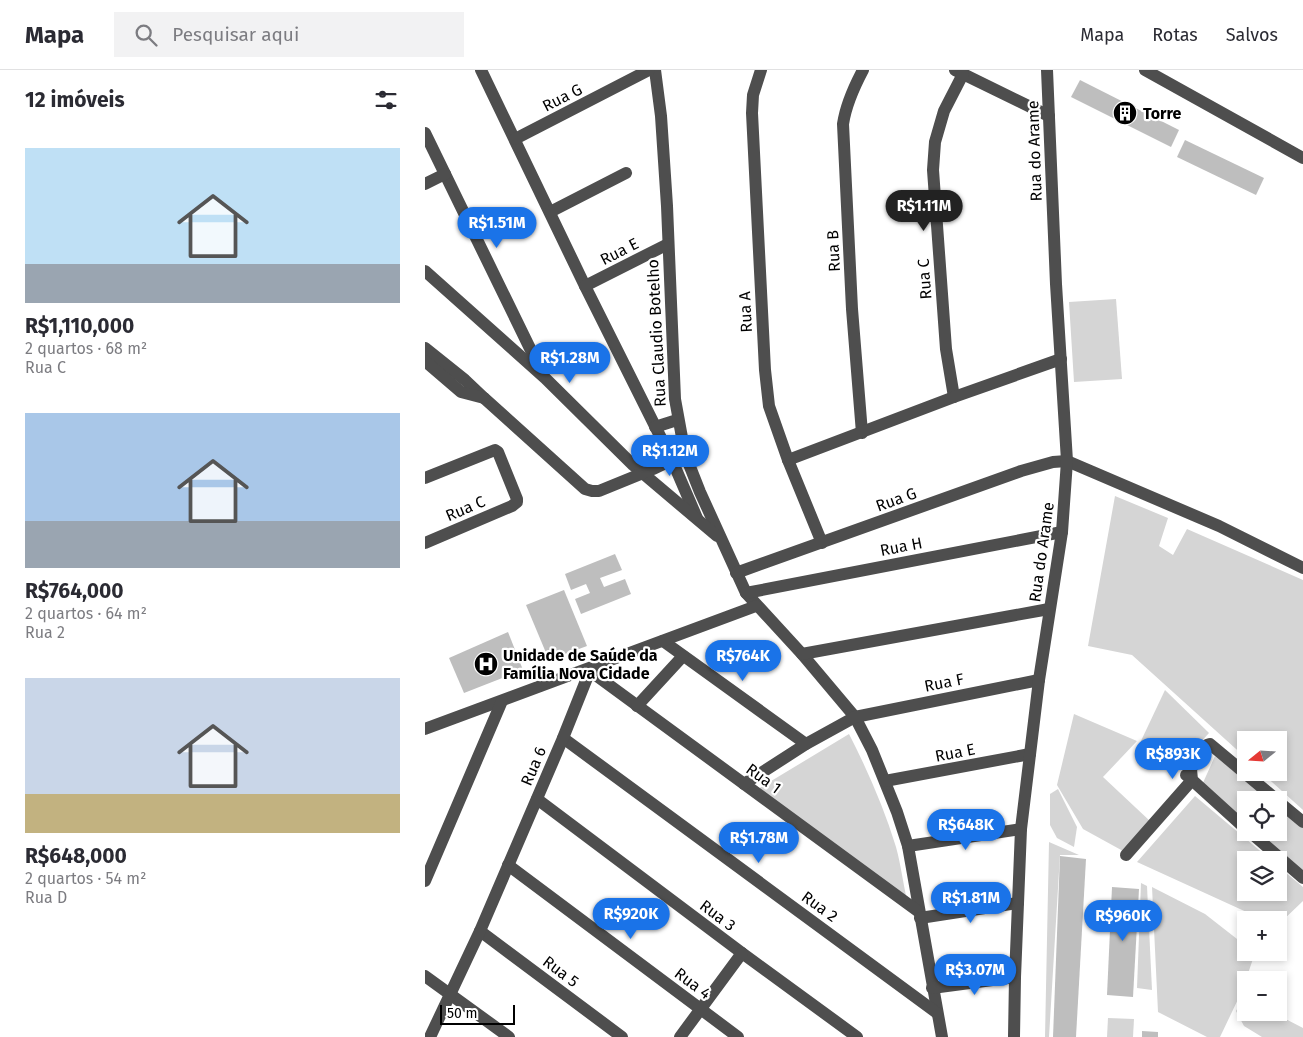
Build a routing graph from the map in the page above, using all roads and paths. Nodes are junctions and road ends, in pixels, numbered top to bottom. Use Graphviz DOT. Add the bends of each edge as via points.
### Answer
graph roads {
  1 [pos="481,70"];
  2 [pos="649,70"];
  3 [pos="655,70"];
  4 [pos="761,70"];
  5 [pos="863,70"];
  6 [pos="1047,70"];
  7 [pos="1145,70"];
  8 [pos="959,72"];
  9 [pos="1049,116"];
  10 [pos="425,133"];
  11 [pos="515,139"];
  12 [pos="1303,158"];
  13 [pos="626,173"];
  14 [pos="445,174"];
  15 [pos="425,184"];
  16 [pos="550,212"];
  17 [pos="668,244"];
  18 [pos="425,271"];
  19 [pos="585,286"];
  20 [pos="425,348"];
  21 [pos="1061,359"];
  22 [pos="425,361"];
  23 [pos="545,378"];
  24 [pos="954,397"];
  25 [pos="484,398"];
  26 [pos="677,420"];
  27 [pos="655,427"];
  28 [pos="862,434"];
  29 [pos="685,454"];
  30 [pos="672,460"];
  31 [pos="788,460"];
  32 [pos="1067,461"];
  33 [pos="643,473"];
  34 [pos="425,478"];
  35 [pos="697,518"];
  36 [pos="1062,532"];
  37 [pos="721,540"];
  38 [pos="425,543"];
  39 [pos="822,543"];
  40 [pos="1303,568"];
  41 [pos="736,573"];
  42 [pos="746,593"];
  43 [pos="756,606"];
  44 [pos="1049,609"];
  45 [pos="663,641"];
  46 [pos="802,654"];
  47 [pos="683,656"];
  48 [pos="591,670"];
  49 [pos="1039,680"];
  50 [pos="502,701"];
  51 [pos="637,706"];
  52 [pos="855,717"];
  53 [pos="425,729"];
  54 [pos="563,738"];
  55 [pos="806,744"];
  56 [pos="1030,754"];
  57 [pos="1192,780"];
  58 [pos="885,781"];
  59 [pos="744,784"];
  60 [pos="1266,791"];
  61 [pos="537,799"];
  62 [pos="1287,809"];
  63 [pos="1237,821"];
  64 [pos="1303,822"];
  65 [pos="1021,828"];
  66 [pos="1260,841"];
  67 [pos="907,846"];
  68 [pos="1126,855"];
  69 [pos="508,866"];
  70 [pos="1303,878"];
  71 [pos="425,881"];
  72 [pos="1018,903"];
  73 [pos="920,915"];
  74 [pos="480,931"];
  75 [pos="742,953"];
  76 [pos="425,976"];
  77 [pos="1015,977"];
  78 [pos="932,988"];
  79 [pos="450,994"];
  80 [pos="701,1009"];
  81 [pos="937,1013"];
  82 [pos="430,1037"];
  83 [pos="509,1037"];
  84 [pos="622,1037"];
  85 [pos="680,1037"];
  86 [pos="738,1037"];
  87 [pos="857,1037"];
  88 [pos="942,1037"];
  89 [pos="1014,1037"];
  1 -- 11 [label="street"];
  2 -- 11 [label="street, Rua G"];
  3 -- 17 [label="street, Rua Claudio Botelho" via="661,116"];
  4 -- 31 [label="street, Rua A" via="753,95 752,113 765,370 769,406"];
  5 -- 28 [label="street, Rua B" via="853,88 843,124"];
  6 -- 9 [label="street, Rua do Arame"];
  7 -- 12 [label="street"];
  8 -- 9 [label="street"];
  8 -- 24 [label="street, Rua C" via="935,142 933,170 945,349"];
  9 -- 21 [label="street, Rua do Arame"];
  10 -- 14 [label="street"];
  11 -- 16 [label="street"];
  13 -- 16 [label="street"];
  14 -- 15 [label="street"];
  14 -- 23 [label="street"];
  16 -- 19 [label="street"];
  17 -- 19 [label="street, Rua E"];
  17 -- 26 [label="street, Rua Claudio Botelho"];
  18 -- 23 [label="street"];
  19 -- 27 [label="street"];
  20 -- 25 [label="street"];
  21 -- 24 [label="street"];
  21 -- 32 [label="street, Rua do Arame"];
  22 -- 25 [label="street" via="461,392"];
  23 -- 33 [label="street"];
  24 -- 28 [label="street"];
  25 -- 33 [label="street" via="585,489 599,491"];
  26 -- 27 [label="street"];
  26 -- 29 [label="street, Rua Claudio Botelho"];
  27 -- 30 [label="street"];
  28 -- 31 [label="street"];
  29 -- 30 [label="street"];
  29 -- 37 [label="street, Rua Claudio Botelho"];
  30 -- 33 [label="street"];
  30 -- 35 [label="street"];
  31 -- 39 [label="street, Rua A"];
  32 -- 36 [label="street, Rua do Arame"];
  32 -- 39 [label="street, Rua G" via="1021,471"];
  32 -- 40 [label="street" via="1219,526"];
  33 -- 35 [label="street"];
  34 -- 38 [label="street, Rua C" via="495,450 517,499 512,506"];
  35 -- 37 [label="street"];
  36 -- 42 [label="street, Rua H"];
  36 -- 44 [label="street, Rua do Arame"];
  37 -- 41 [label="street, Rua Claudio Botelho"];
  39 -- 41 [label="street, Rua G"];
  41 -- 42 [label="street, Rua Claudio Botelho"];
  42 -- 43 [label="street, Rua Claudio Botelho"];
  43 -- 45 [label="street"];
  43 -- 46 [label="street, Rua Claudio Botelho"];
  44 -- 46 [label="street"];
  44 -- 49 [label="street, Rua do Arame"];
  45 -- 47 [label="street"];
  45 -- 48 [label="street"];
  46 -- 52 [label="street, Rua Claudio Botelho"];
  47 -- 51 [label="street"];
  47 -- 55 [label="street"];
  48 -- 50 [label="street"];
  48 -- 51 [label="street, Rua 1"];
  48 -- 54 [label="street, Rua 6"];
  49 -- 52 [label="street, Rua F"];
  49 -- 56 [label="street, Rua do Arame"];
  50 -- 53 [label="street"];
  50 -- 71 [label="street"];
  51 -- 59 [label="street, Rua 1"];
  52 -- 55 [label="street, Rua F"];
  52 -- 58 [label="street, Rua Claudio Botelho"];
  54 -- 61 [label="street, Rua 6"];
  54 -- 81 [label="street, Rua 2"];
  55 -- 59 [label="street, Rua F"];
  56 -- 58 [label="street, Rua E"];
  56 -- 65 [label="street, Rua do Arame"];
  57 -- 60 [label="street" via="1191,769 1210,744"];
  57 -- 63 [label="street"];
  57 -- 68 [label="street"];
  58 -- 67 [label="street, Rua Claudio Botelho"];
  59 -- 73 [label="street, Rua 1"];
  61 -- 69 [label="street, Rua 6"];
  61 -- 75 [label="street, Rua 3"];
  62 -- 64 [label="street"];
  65 -- 67 [label="street"];
  65 -- 72 [label="street, Rua do Arame"];
  66 -- 70 [label="street"];
  67 -- 73 [label="street, Rua Claudio Botelho"];
  69 -- 74 [label="street, Rua 6"];
  69 -- 80 [label="street, Rua 4"];
  72 -- 73 [label="street"];
  72 -- 77 [label="street, Rua do Arame"];
  73 -- 78 [label="street, Rua Claudio Botelho"];
  74 -- 79 [label="street, Rua 6"];
  74 -- 84 [label="street, Rua 5"];
  75 -- 80 [label="street"];
  75 -- 87 [label="street, Rua 3"];
  76 -- 79 [label="street"];
  77 -- 78 [label="street"];
  77 -- 89 [label="street, Rua do Arame"];
  78 -- 81 [label="street, Rua Claudio Botelho"];
  79 -- 82 [label="street, Rua 6"];
  79 -- 83 [label="street"];
  80 -- 85 [label="street"];
  80 -- 86 [label="street, Rua 4"];
  81 -- 88 [label="street, Rua Claudio Botelho"];
}
